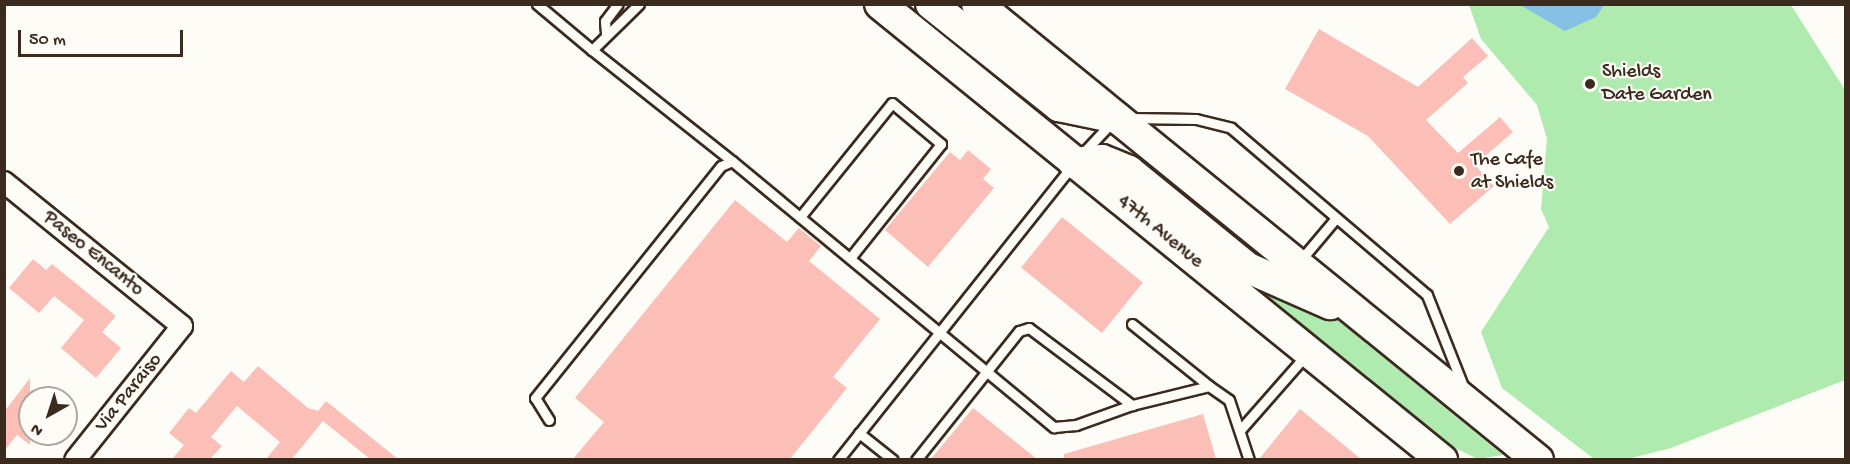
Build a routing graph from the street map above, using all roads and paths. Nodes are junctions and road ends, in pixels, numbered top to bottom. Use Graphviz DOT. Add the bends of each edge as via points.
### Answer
graph roads {
  1 [pos="537,4"];
  2 [pos="618,4"];
  3 [pos="639,4"];
  4 [pos="880,4"];
  5 [pos="931,4"];
  6 [pos="977,4"];
  7 [pos="606,33"];
  8 [pos="592,50"];
  9 [pos="1117,118"];
  10 [pos="732,161"];
  11 [pos="1074,163"];
  12 [pos="4,182"];
  13 [pos="800,217"];
  14 [pos="1336,218"];
  15 [pos="850,258"];
  16 [pos="1297,264"];
  17 [pos="1364,318"];
  18 [pos="1132,324"];
  19 [pos="182,326"];
  20 [pos="940,332"];
  21 [pos="1308,352"];
  22 [pos="987,371"];
  23 [pos="1209,386"];
  24 [pos="1132,405"];
  25 [pos="1470,405"];
  26 [pos="549,420"];
  27 [pos="1241,429"];
  28 [pos="859,433"];
  29 [pos="75,459"];
  30 [pos="838,459"];
  31 [pos="892,459"];
  32 [pos="916,459"];
  33 [pos="1249,459"];
  34 [pos="1442,459"];
  35 [pos="1538,459"];
  1 -- 8 [label="lane"];
  2 -- 7 [label="lane" via="605,21"];
  3 -- 7 [label="lane" via="619,30"];
  4 -- 11 [label="main road, 47th Avenue"];
  5 -- 9 [label="main road" via="1059,106"];
  6 -- 9 [label="main road"];
  7 -- 8 [label="lane"];
  8 -- 10 [label="lane"];
  9 -- 11 [label="lane"];
  9 -- 14 [label="lane" via="1196,119 1231,128"];
  9 -- 16 [label="main road"];
  10 -- 13 [label="lane"];
  10 -- 26 [label="lane" via="721,166 535,398"];
  11 -- 17 [label="main road" via="1102,160 1129,171 1248,268"];
  11 -- 20 [label="lane"];
  11 -- 21 [label="main road, 47th Avenue"];
  12 -- 19 [label="street, Paseo Encanto"];
  13 -- 15 [label="lane"];
  13 -- 15 [label="lane" via="892,103 941,144"];
  14 -- 16 [label="lane"];
  14 -- 25 [label="lane" via="1427,295"];
  15 -- 20 [label="lane"];
  16 -- 17 [label="main road"];
  17 -- 25 [label="main road"];
  18 -- 23 [label="lane"];
  19 -- 29 [label="street, Via Paraiso"];
  20 -- 22 [label="lane"];
  20 -- 28 [label="lane"];
  21 -- 27 [label="lane"];
  21 -- 34 [label="main road, 47th Avenue"];
  22 -- 24 [label="lane" via="1054,427 1076,425"];
  22 -- 24 [label="lane" via="1019,331 1029,328"];
  22 -- 32 [label="lane"];
  23 -- 24 [label="lane"];
  23 -- 27 [label="lane" via="1229,400"];
  25 -- 35 [label="main road"];
  27 -- 33 [label="lane"];
  28 -- 30 [label="lane"];
  28 -- 31 [label="lane"];
}
